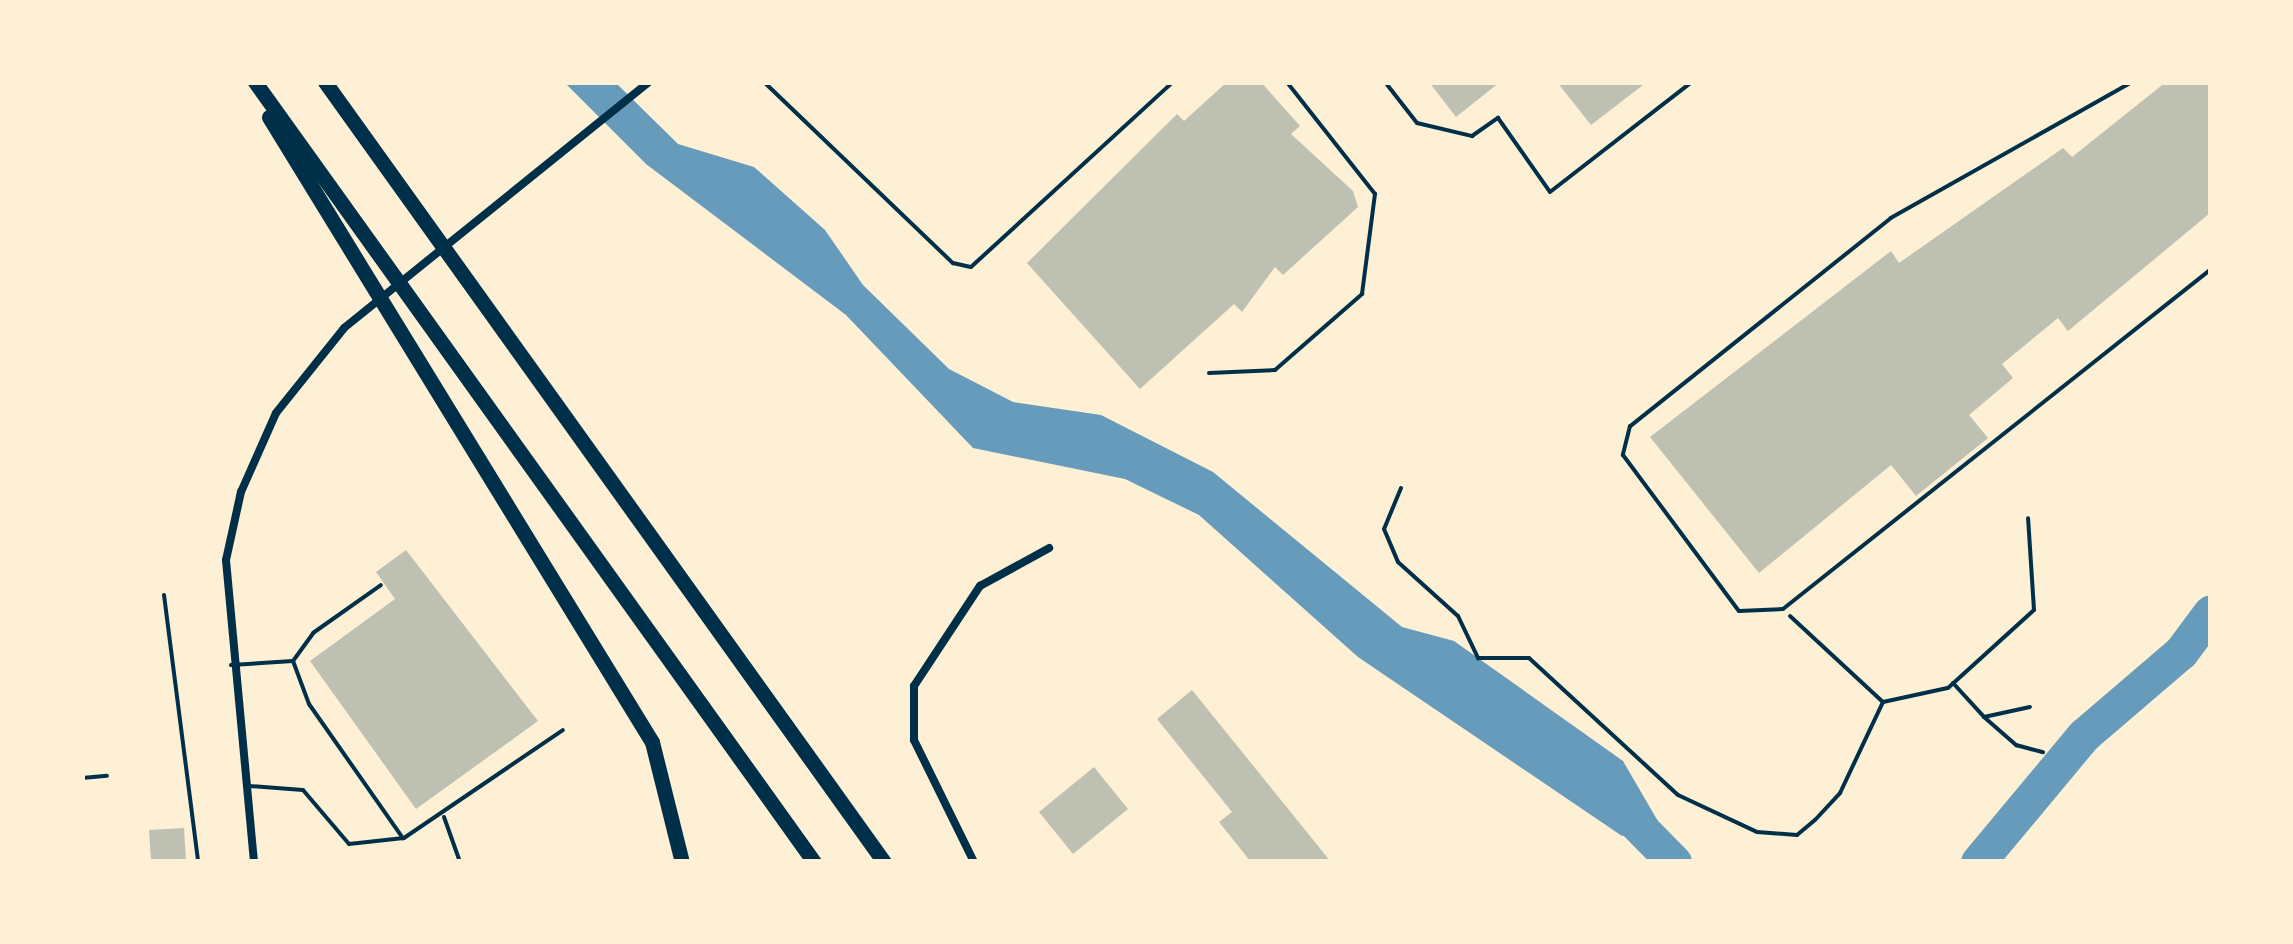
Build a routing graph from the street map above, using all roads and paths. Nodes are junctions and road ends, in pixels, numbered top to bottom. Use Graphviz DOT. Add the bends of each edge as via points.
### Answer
graph roads {
  1 [pos="253,82"];
  2 [pos="325,82"];
  3 [pos="1173,82"];
  4 [pos="1287,82"];
  5 [pos="1385,82"];
  6 [pos="1692,82"];
  7 [pos="2132,82"];
  8 [pos="768,84"];
  9 [pos="645,85"];
  10 [pos="2210,270"];
  11 [pos="1209,373"];
  12 [pos="1401,488"];
  13 [pos="2028,518"];
  14 [pos="1049,548"];
  15 [pos="381,585"];
  16 [pos="164,595"];
  17 [pos="1783,609"];
  18 [pos="293,661"];
  19 [pos="232,666"];
  20 [pos="1953,684"];
  21 [pos="1883,702"];
  22 [pos="2030,707"];
  23 [pos="1984,717"];
  24 [pos="563,730"];
  25 [pos="2043,752"];
  26 [pos="107,776"];
  27 [pos="82,778"];
  28 [pos="248,786"];
  29 [pos="444,818"];
  30 [pos="404,838"];
  31 [pos="198,862"];
  32 [pos="254,862"];
  33 [pos="460,862"];
  34 [pos="682,862"];
  35 [pos="814,862"];
  36 [pos="884,862"];
  37 [pos="974,862"];
  1 -- 34 [label="highway" via="350,254 652,742"];
  1 -- 35 [label="highway"];
  2 -- 36 [label="highway"];
  3 -- 8 [label="lane" via="972,267 953,262"];
  4 -- 11 [label="lane" via="1374,194 1362,294 1276,370"];
  5 -- 6 [label="lane" via="1418,123 1472,136 1498,118 1550,192"];
  7 -- 17 [label="lane" via="1891,218 1630,426 1624,456 1739,611"];
  9 -- 19 [label="street" via="344,328 276,413 230,532"];
  10 -- 17 [label="lane"];
  12 -- 21 [label="path" via="1384,530 1398,562 1458,616 1478,658 1529,658 1678,795 1757,832 1797,835 1814,820 1840,793"];
  13 -- 20 [label="path" via="2034,610"];
  14 -- 37 [label="street" via="980,586 914,686 914,740"];
  15 -- 18 [label="lane" via="313,633"];
  16 -- 31 [label="lane"];
  17 -- 21 [label="path"];
  18 -- 19 [label="lane"];
  18 -- 30 [label="lane" via="308,704"];
  19 -- 28 [label="street"];
  20 -- 21 [label="path"];
  20 -- 23 [label="path"];
  22 -- 23 [label="path"];
  23 -- 25 [label="path" via="2016,745"];
  24 -- 29 [label="lane"];
  26 -- 27 [label="lane"];
  28 -- 30 [label="lane" via="303,790 349,844"];
  28 -- 32 [label="street"];
  29 -- 30 [label="lane"];
  29 -- 33 [label="lane"];
}
